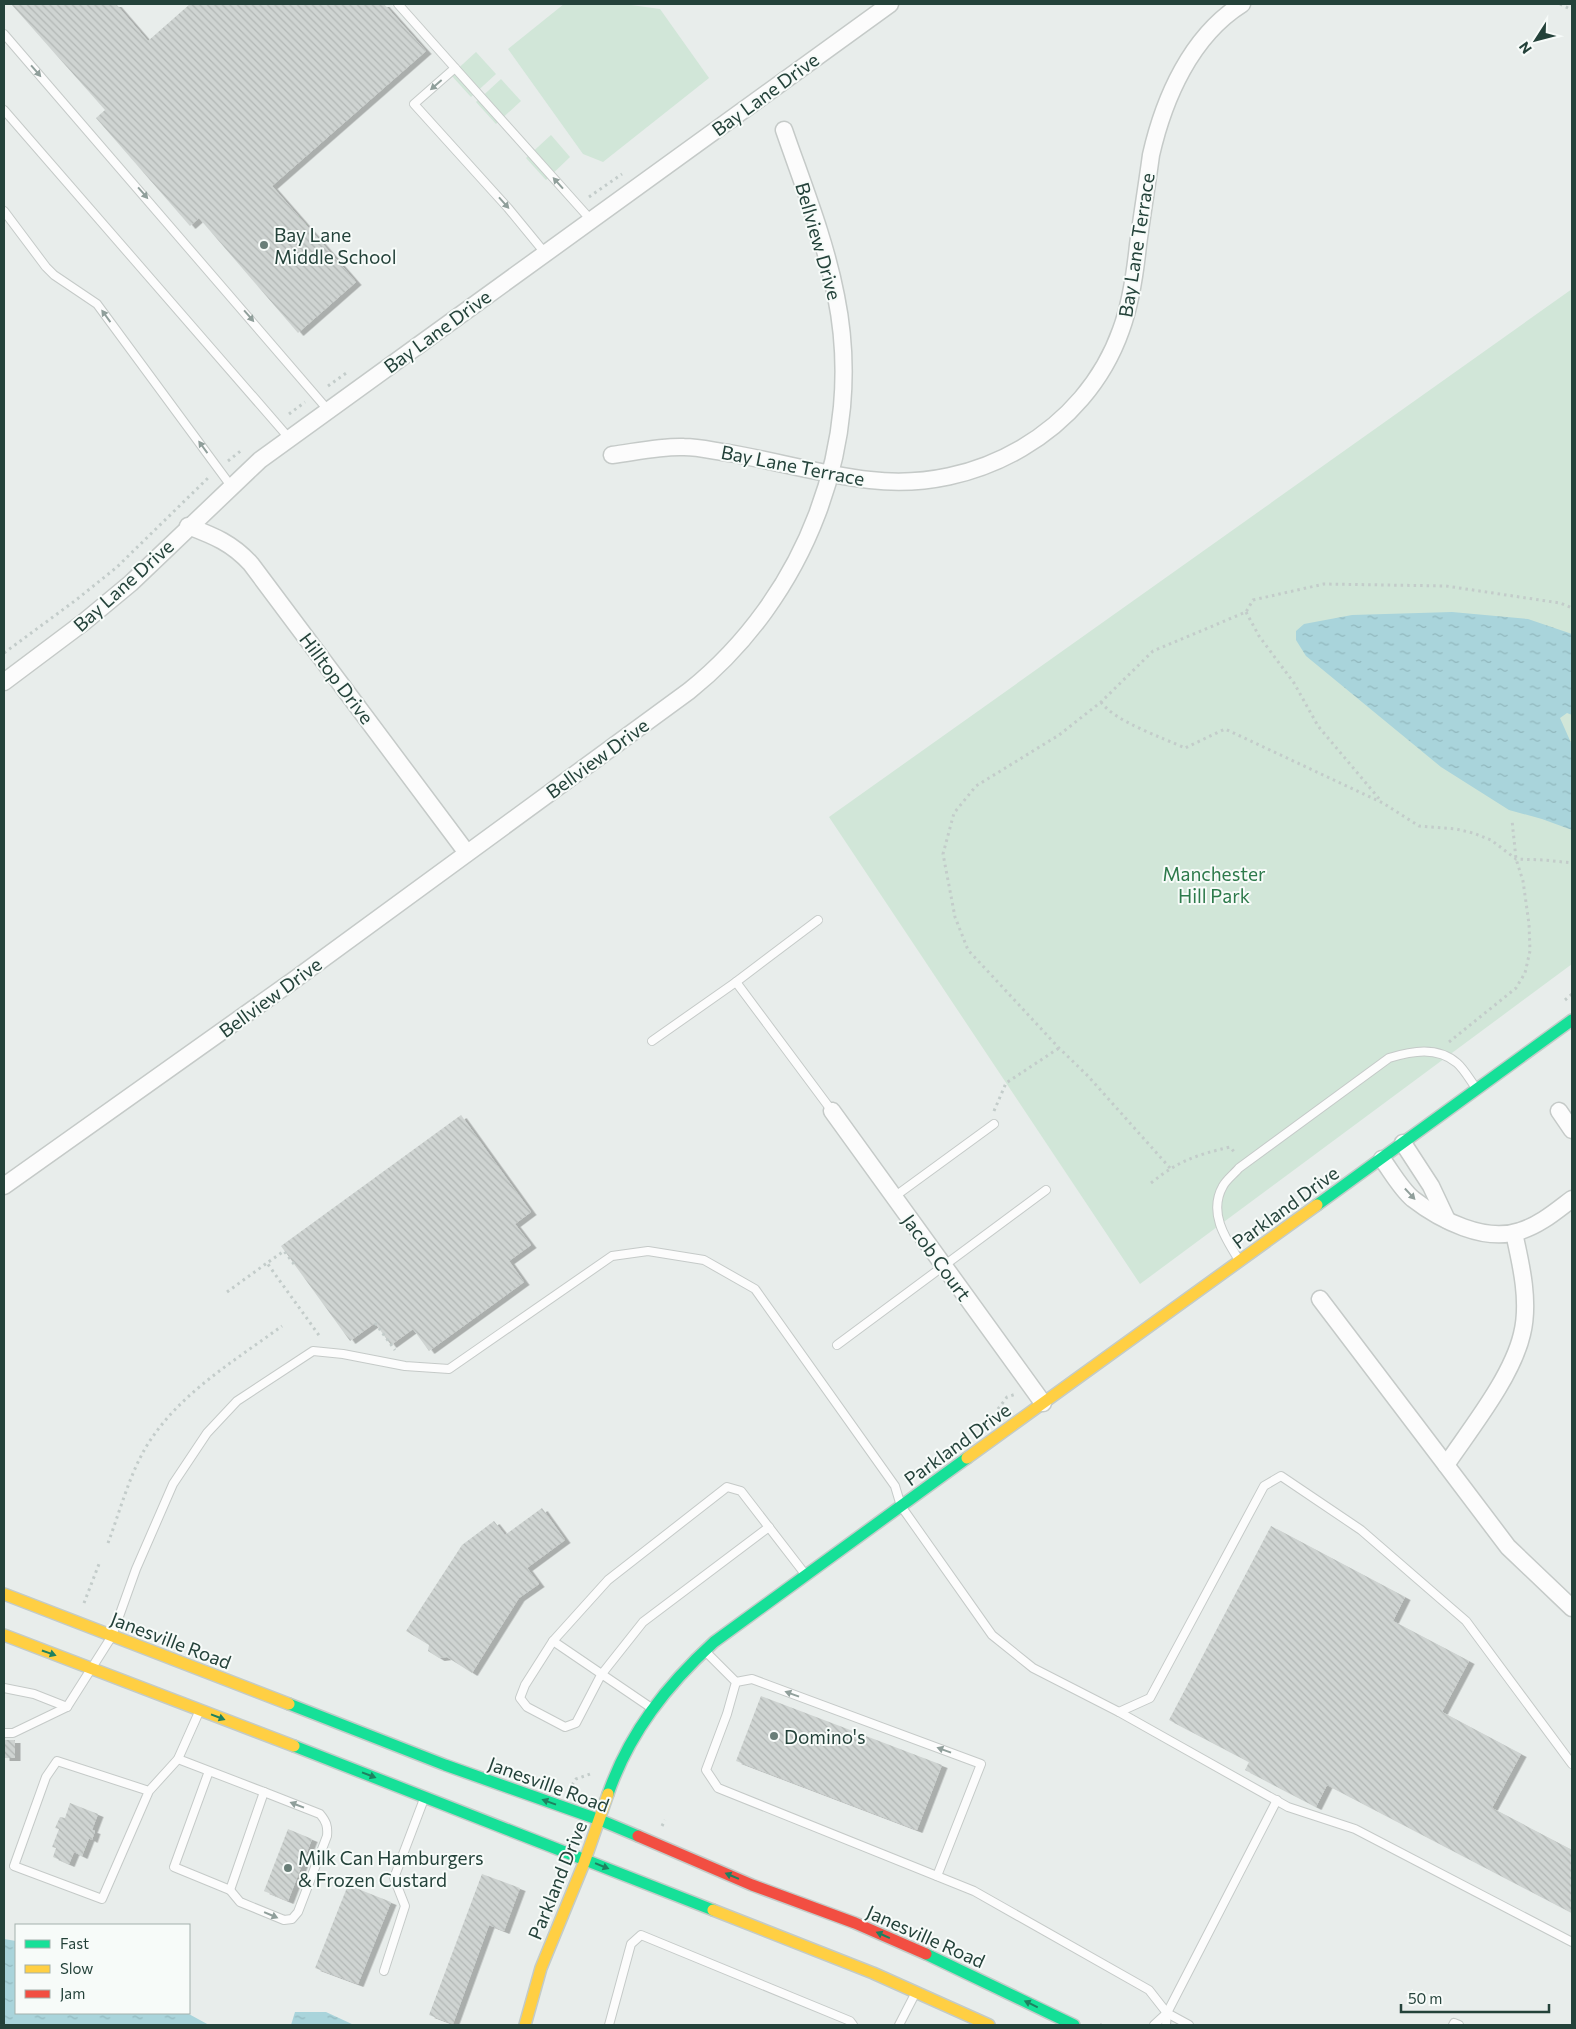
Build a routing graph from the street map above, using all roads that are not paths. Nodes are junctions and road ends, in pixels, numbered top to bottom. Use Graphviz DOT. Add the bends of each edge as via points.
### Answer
graph roads {
  1 [pos="398,4"];
  2 [pos="890,4"];
  3 [pos="1242,4"];
  4 [pos="4,34"];
  5 [pos="455,68"];
  6 [pos="4,110"];
  7 [pos="784,130"];
  8 [pos="4,211"];
  9 [pos="590,220"];
  10 [pos="545,253"];
  11 [pos="328,410"];
  12 [pos="289,438"];
  13 [pos="612,455"];
  14 [pos="830,473"];
  15 [pos="231,486"];
  16 [pos="188,526"];
  17 [pos="4,682"];
  18 [pos="467,852"];
  19 [pos="818,920"];
  20 [pos="736,982"];
  21 [pos="1572,1020"];
  22 [pos="652,1041"];
  23 [pos="1477,1089"];
  24 [pos="1559,1110"];
  25 [pos="832,1111"];
  26 [pos="994,1124"];
  27 [pos="1572,1130"];
  28 [pos="1402,1143"];
  29 [pos="1382,1159"];
  30 [pos="4,1186"];
  31 [pos="1046,1190"];
  32 [pos="894,1197"];
  33 [pos="1572,1199"];
  34 [pos="1447,1220"];
  35 [pos="1514,1233"];
  36 [pos="1240,1261"];
  37 [pos="944,1267"];
  38 [pos="1320,1298"];
  39 [pos="837,1346"];
  40 [pos="1043,1403"];
  41 [pos="1446,1465"];
  42 [pos="901,1506"];
  43 [pos="769,1527"];
  44 [pos="806,1575"];
  45 [pos="4,1594"];
  46 [pos="1572,1608"];
  47 [pos="4,1636"];
  48 [pos="112,1636"];
  49 [pos="553,1641"];
  50 [pos="705,1650"];
  51 [pos="91,1667"];
  52 [pos="602,1675"];
  53 [pos="736,1682"];
  54 [pos="4,1688"];
  55 [pos="67,1707"];
  56 [pos="652,1708"];
  57 [pos="200,1710"];
  58 [pos="1119,1712"];
  59 [pos="4,1733"];
  60 [pos="178,1759"];
  61 [pos="1572,1764"];
  62 [pos="209,1771"];
  63 [pos="149,1791"];
  64 [pos="264,1792"];
  65 [pos="425,1797"];
  66 [pos="1277,1800"];
  67 [pos="600,1820"];
  68 [pos="585,1859"];
  69 [pos="937,1876"];
  70 [pos="230,1890"];
  71 [pos="1572,1942"];
  72 [pos="384,1971"];
  73 [pos="916,1992"];
  74 [pos="1167,2013"];
  75 [pos="851,2023"];
  76 [pos="525,2025"];
  77 [pos="609,2025"];
  78 [pos="899,2025"];
  79 [pos="989,2025"];
  80 [pos="1074,2025"];
  81 [pos="1154,2025"];
  82 [pos="1166,2025"];
  83 [pos="1189,2025"];
  84 [pos="1453,2025"];
  85 [pos="1459,2025"];
  1 -- 5 [label="lane"];
  2 -- 9 [label="street, Bay Lane Drive"];
  3 -- 14 [label="street, Bay Lane Terrace" via="1217,24 1194,52 1163,112 1151,155 1128,307 1121,331 1095,379 1078,402 1027,445 985,466 954,476 915,481 871,480"];
  4 -- 11 [label="lane, one-way"];
  9 -- 5 [label="lane, one-way"];
  5 -- 10 [label="lane, one-way" via="414,104"];
  6 -- 12 [label="lane"];
  7 -- 14 [label="street, Bellview Drive" via="825,248 837,298 843,382"];
  15 -- 8 [label="lane, one-way" via="97,304 54,275"];
  9 -- 10 [label="street, Bay Lane Drive"];
  10 -- 11 [label="street, Bay Lane Drive"];
  11 -- 12 [label="street, Bay Lane Drive"];
  12 -- 15 [label="street, Bay Lane Drive"];
  13 -- 14 [label="street, Bay Lane Terrace" via="683,447"];
  14 -- 18 [label="street, Bellview Drive" via="808,538 791,571 768,609 734,651 689,691"];
  15 -- 16 [label="street, Bay Lane Drive"];
  16 -- 17 [label="street, Bay Lane Drive" via="130,583 84,622"];
  16 -- 18 [label="street, Hilltop Drive" via="222,540 251,564"];
  18 -- 30 [label="street, Bellview Drive" via="294,980"];
  19 -- 20 [label="lane"];
  20 -- 22 [label="lane"];
  20 -- 25 [label="lane"];
  21 -- 23 [label="main road, Parkland Drive"];
  23 -- 28 [label="main road, Parkland Drive"];
  23 -- 36 [label="lane" via="1457,1063 1437,1052 1414,1051 1389,1058 1244,1164 1223,1186 1216,1206 1220,1225"];
  24 -- 27 [label="street"];
  25 -- 32 [label="street, Jacob Court"];
  26 -- 32 [label="lane"];
  28 -- 29 [label="main road, Parkland Drive"];
  28 -- 34 [label="street" via="1431,1186"];
  29 -- 34 [label="street, one-way" via="1411,1198"];
  29 -- 36 [label="main road, Parkland Drive"];
  31 -- 37 [label="lane"];
  32 -- 37 [label="street, Jacob Court"];
  33 -- 35 [label="street" via="1537,1225"];
  34 -- 35 [label="street" via="1480,1232"];
  35 -- 41 [label="street" via="1522,1268 1522,1333 1510,1368"];
  36 -- 40 [label="main road, Parkland Drive"];
  37 -- 39 [label="lane"];
  37 -- 40 [label="street, Jacob Court"];
  38 -- 41 [label="street"];
  40 -- 42 [label="main road, Parkland Drive"];
  41 -- 46 [label="street" via="1508,1547"];
  42 -- 44 [label="main road, Parkland Drive"];
  42 -- 48 [label="lane" via="894,1486 755,1289 704,1260 648,1251 612,1256 449,1369 405,1366 313,1351 237,1401 207,1433 173,1484 136,1569"];
  42 -- 58 [label="lane" via="992,1635 1033,1668"];
  43 -- 44 [label="lane"];
  43 -- 49 [label="lane" via="742,1491 727,1486 608,1580"];
  43 -- 52 [label="lane" via="643,1622"];
  44 -- 50 [label="main road, Parkland Drive"];
  45 -- 48 [label="main road, Janesville Road"];
  47 -- 51 [label="main road, one-way"];
  48 -- 51 [label="lane"];
  67 -- 48 [label="main road, Janesville Road, one-way" via="445,1765"];
  49 -- 52 [label="lane"];
  49 -- 52 [label="lane" via="525,1685 520,1698 527,1707 565,1727 576,1723"];
  50 -- 53 [label="lane"];
  50 -- 56 [label="main road, Parkland Drive" via="687,1665"];
  51 -- 55 [label="lane"];
  51 -- 57 [label="main road"];
  52 -- 56 [label="lane"];
  53 -- 69 [label="lane" via="706,1770 718,1788"];
  69 -- 53 [label="lane, one-way" via="981,1764 752,1680"];
  54 -- 55 [label="lane" via="34,1694"];
  55 -- 59 [label="lane" via="13,1733"];
  56 -- 67 [label="main road, Parkland Drive" via="638,1728 613,1780"];
  57 -- 60 [label="lane"];
  57 -- 65 [label="main road, one-way"];
  58 -- 61 [label="lane" via="1150,1698 1264,1486 1281,1476 1361,1530 1466,1621"];
  58 -- 66 [label="lane"];
  60 -- 62 [label="lane"];
  60 -- 63 [label="lane"];
  62 -- 64 [label="lane"];
  62 -- 70 [label="lane" via="174,1867"];
  63 -- 63 [label="lane" via="102,1899 14,1866 46,1777 57,1761"];
  64 -- 70 [label="lane"];
  70 -- 64 [label="lane, one-way" via="240,1902 284,1920 292,1919 298,1912 327,1836 328,1828 320,1814"];
  65 -- 68 [label="main road"];
  65 -- 72 [label="lane" via="394,1878 405,1906"];
  66 -- 71 [label="lane" via="1355,1829"];
  66 -- 74 [label="lane"];
  67 -- 68 [label="main road, Parkland Drive"];
  80 -- 67 [label="main road, Janesville Road, one-way" via="855,1923"];
  68 -- 73 [label="main road, one-way"];
  68 -- 76 [label="main road, Parkland Drive" via="536,1978"];
  69 -- 74 [label="lane" via="974,1891 1149,1990"];
  73 -- 78 [label="lane"];
  73 -- 79 [label="main road"];
  74 -- 81 [label="lane"];
  74 -- 82 [label="lane"];
  74 -- 83 [label="lane"];
  75 -- 77 [label="lane" via="641,1936 631,1944"];
  84 -- 85 [label="lane" via="1454,2022"];
}
